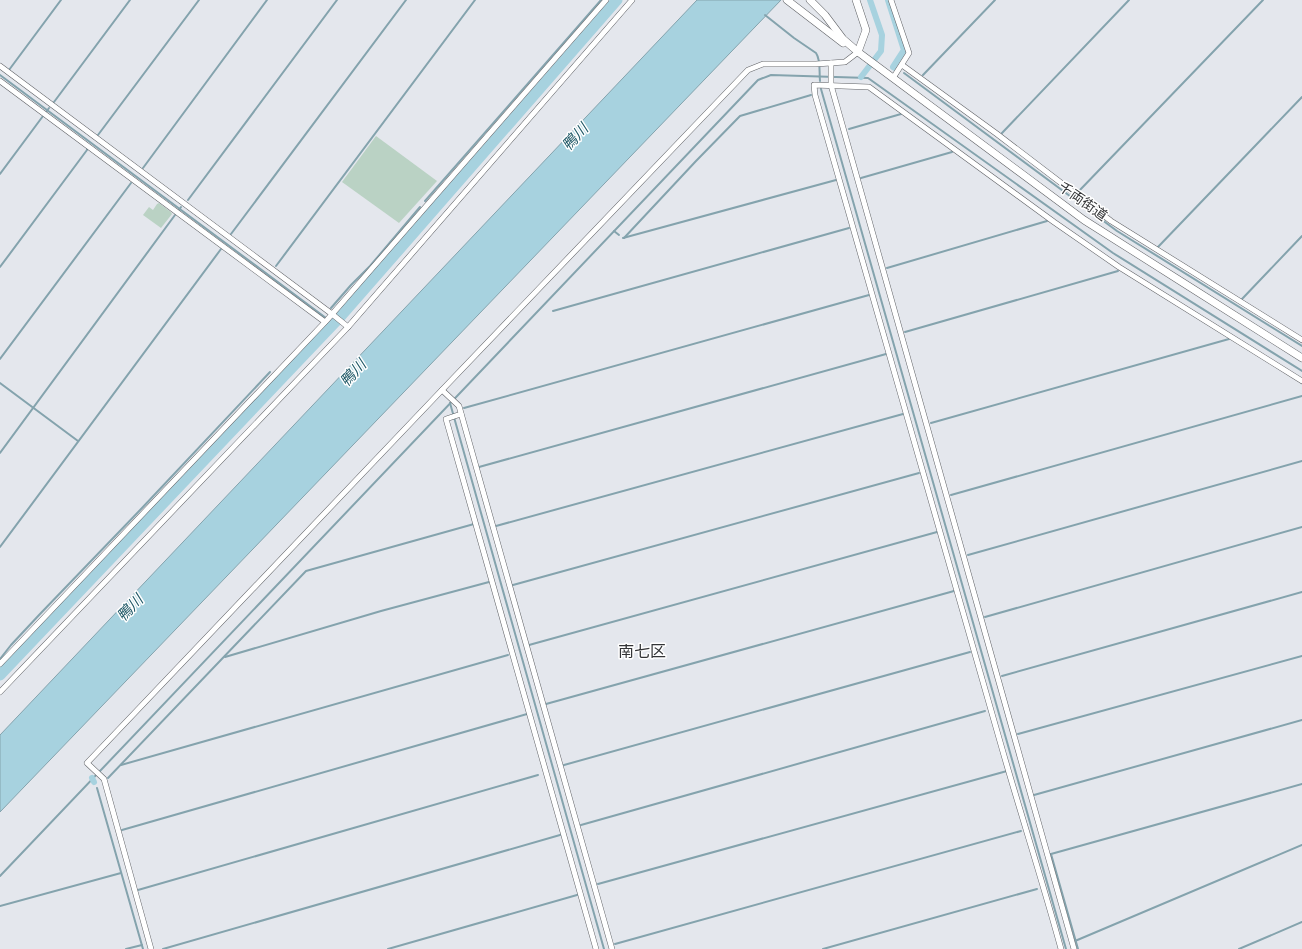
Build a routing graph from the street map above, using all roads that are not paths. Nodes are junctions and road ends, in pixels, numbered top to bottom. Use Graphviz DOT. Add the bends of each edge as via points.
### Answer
graph roads {
  1 [pos="606,0"];
  2 [pos="632,0"];
  3 [pos="810,0"];
  4 [pos="856,0"];
  5 [pos="891,0"];
  6 [pos="790,2"];
  7 [pos="858,52"];
  8 [pos="902,65"];
  9 [pos="0,66"];
  10 [pos="832,66"];
  11 [pos="893,78"];
  12 [pos="0,80"];
  13 [pos="831,84"];
  14 [pos="330,318"];
  15 [pos="348,327"];
  16 [pos="1302,340"];
  17 [pos="1302,358"];
  18 [pos="1302,381"];
  19 [pos="444,391"];
  20 [pos="456,416"];
  21 [pos="0,664"];
  22 [pos="1,689"];
  23 [pos="151,949"];
  24 [pos="596,949"];
  25 [pos="612,949"];
  26 [pos="1061,949"];
  27 [pos="1074,949"];
  1 -- 14 [label="street"];
  2 -- 15 [label="street"];
  3 -- 7 [label="street, 千両街道" via="843,39"];
  4 -- 7 [label="street" via="866,30"];
  5 -- 8 [label="street" via="909,52"];
  6 -- 7 [label="street, 千両街道"];
  7 -- 10 [label="street" via="845,62"];
  7 -- 11 [label="street, 千両街道"];
  8 -- 11 [label="street"];
  8 -- 16 [label="street" via="1111,221"];
  9 -- 14 [label="street"];
  10 -- 13 [label="street"];
  10 -- 19 [label="street" via="762,64 748,70"];
  11 -- 17 [label="street, 千両街道" via="1084,220"];
  12 -- 14 [label="street"];
  13 -- 18 [label="street" via="869,87 1119,267"];
  13 -- 26 [label="street" via="814,85 814,92"];
  13 -- 27 [label="street"];
  14 -- 15 [label="street"];
  14 -- 21 [label="street"];
  15 -- 22 [label="street"];
  19 -- 20 [label="street" via="459,406"];
  19 -- 23 [label="street" via="87,763 104,780"];
  20 -- 24 [label="street" via="446,419"];
  20 -- 25 [label="street"];
}
